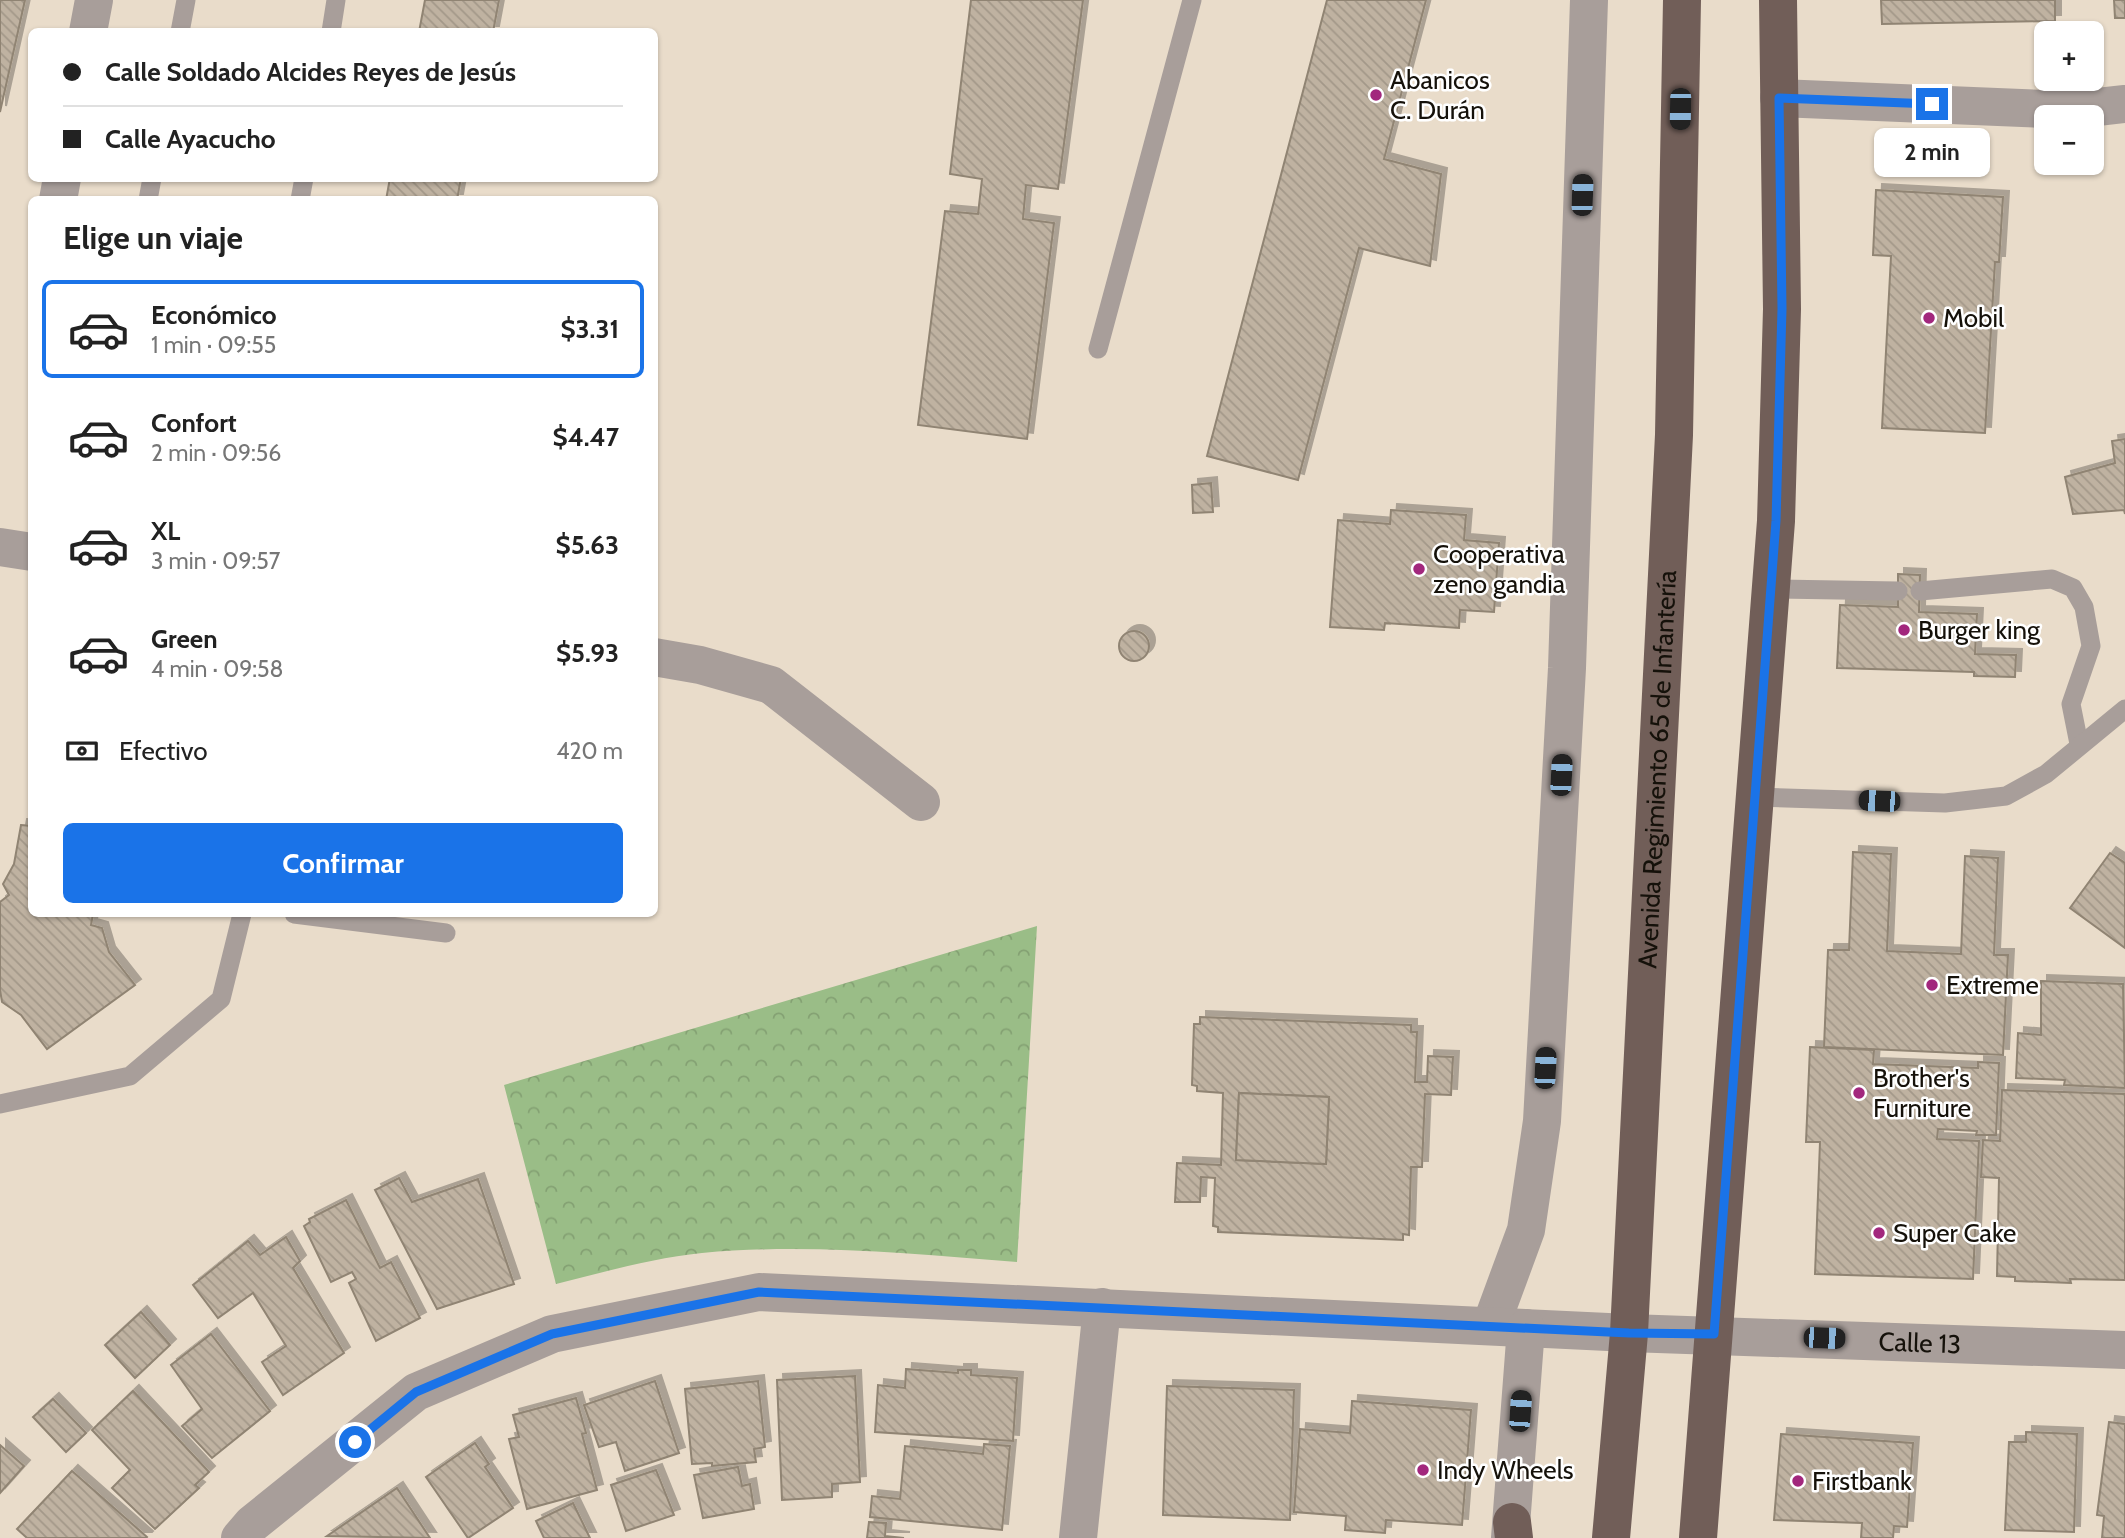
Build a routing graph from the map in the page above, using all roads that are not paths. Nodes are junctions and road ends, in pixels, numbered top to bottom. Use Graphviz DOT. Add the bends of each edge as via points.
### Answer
graph roads {
  1 [pos="94,0"];
  2 [pos="186,0"];
  3 [pos="1192,0"];
  4 [pos="1589,0"];
  5 [pos="1682,0"];
  6 [pos="1778,0"];
  7 [pos="331,1"];
  8 [pos="89,28"];
  9 [pos="181,28"];
  10 [pos="331,28"];
  11 [pos="1779,98"];
  12 [pos="2125,104"];
  13 [pos="1098,349"];
  14 [pos="0,547"];
  15 [pos="28,551"];
  16 [pos="1771,589"];
  17 [pos="1898,591"];
  18 [pos="1920,591"];
  19 [pos="658,658"];
  20 [pos="2125,709"];
  21 [pos="2079,744"];
  22 [pos="1755,797"];
  23 [pos="920,802"];
  24 [pos="241,917"];
  25 [pos="318,917"];
  26 [pos="446,933"];
  27 [pos="0,1104"];
  28 [pos="1102,1307"];
  29 [pos="1508,1326"];
  30 [pos="1629,1333"];
  31 [pos="1714,1334"];
  32 [pos="2125,1350"];
  33 [pos="1512,1533"];
  34 [pos="240,1538"];
  35 [pos="1078,1538"];
  36 [pos="1611,1538"];
  37 [pos="1698,1538"];
  1 -- 8 [label="street"];
  2 -- 9 [label="lane"];
  3 -- 13 [label="lane"];
  4 -- 29 [label="street" via="1567,668 1542,1121"];
  5 -- 30 [label="highway, Avenida Regimiento 65 de Infantería" via="1674,435"];
  6 -- 11 [label="highway"];
  7 -- 10 [label="lane"];
  11 -- 12 [label="street" via="2071,110"];
  11 -- 16 [label="highway" via="1782,309"];
  14 -- 15 [label="street"];
  16 -- 17 [label="lane"];
  16 -- 22 [label="highway"];
  18 -- 21 [label="lane" via="2052,579 2073,588 2084,607 2091,646 2071,704"];
  19 -- 23 [label="street" via="771,685"];
  20 -- 21 [label="lane"];
  21 -- 22 [label="lane" via="2046,774 2006,796 1945,803"];
  22 -- 31 [label="highway"];
  24 -- 27 [label="lane" via="221,999 130,1076"];
  25 -- 26 [label="lane"];
  28 -- 29 [label="street, Calle 13"];
  28 -- 34 [label="street, Calle 13" via="759,1292 552,1334 416,1392"];
  28 -- 35 [label="street"];
  29 -- 30 [label="street, Calle 13"];
  29 -- 33 [label="street"];
  30 -- 31 [label="street, Calle 13"];
  30 -- 36 [label="highway, Avenida Regimiento 65 de Infantería"];
  31 -- 32 [label="street, Calle 13"];
  31 -- 37 [label="highway"];
}
